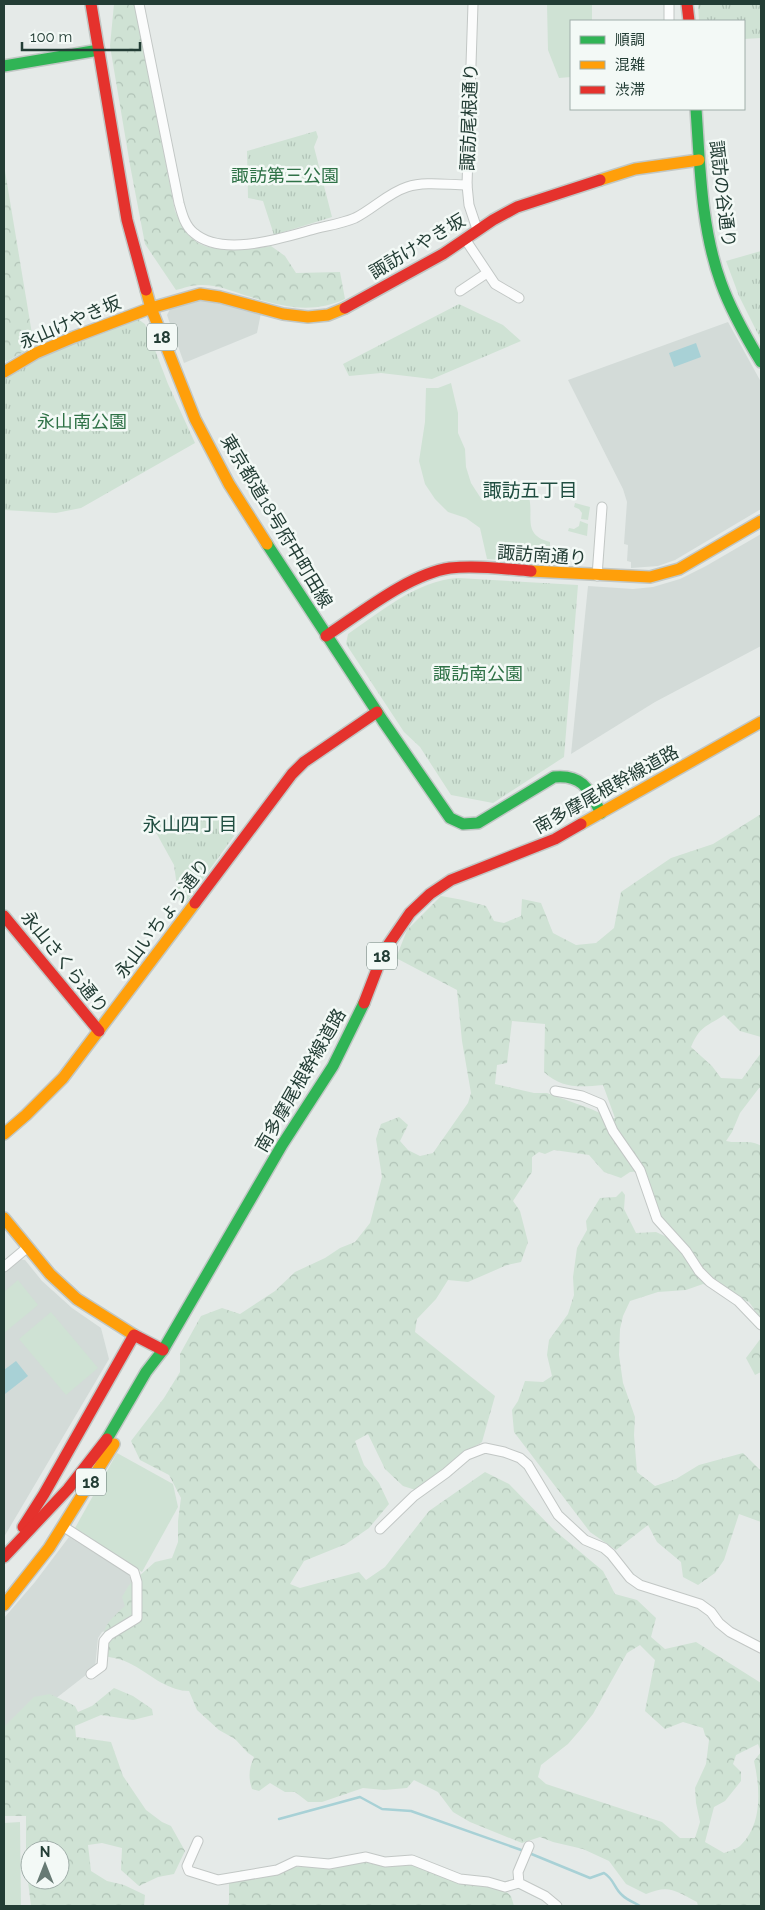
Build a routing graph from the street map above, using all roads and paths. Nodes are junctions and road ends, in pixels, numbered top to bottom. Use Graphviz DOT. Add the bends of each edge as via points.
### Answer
graph roads {
  1 [pos="91,4"];
  2 [pos="140,4"];
  3 [pos="473,4"];
  4 [pos="669,4"];
  5 [pos="688,4"];
  6 [pos="669,20"];
  7 [pos="689,20"];
  8 [pos="99,50"];
  9 [pos="4,66"];
  10 [pos="696,110"];
  11 [pos="699,160"];
  12 [pos="467,185"];
  13 [pos="477,229"];
  14 [pos="465,239"];
  15 [pos="486,272"];
  16 [pos="460,290"];
  17 [pos="519,298"];
  18 [pos="151,308"];
  19 [pos="761,362"];
  20 [pos="4,372"];
  21 [pos="602,507"];
  22 [pos="761,521"];
  23 [pos="597,576"];
  24 [pos="326,636"];
  25 [pos="377,712"];
  26 [pos="761,722"];
  27 [pos="602,813"];
  28 [pos="4,916"];
  29 [pos="99,1031"];
  30 [pos="555,1091"];
  31 [pos="4,1134"];
  32 [pos="4,1218"];
  33 [pos="28,1247"];
  34 [pos="4,1267"];
  35 [pos="761,1325"];
  36 [pos="134,1335"];
  37 [pos="162,1350"];
  38 [pos="64,1527"];
  39 [pos="380,1529"];
  40 [pos="4,1555"];
  41 [pos="4,1605"];
  42 [pos="761,1648"];
  43 [pos="91,1674"];
  44 [pos="198,1841"];
  45 [pos="529,1846"];
  46 [pos="519,1883"];
  47 [pos="557,1906"];
  1 -- 8 [label="main road, 東京都道18号府中町田線 / 18"];
  2 -- 12 [label="street" via="179,203 183,217 195,235 210,242 258,244 337,224 408,186"];
  3 -- 12 [label="street, 諏訪尾根通り"];
  4 -- 6 [label="street"];
  5 -- 7 [label="main road"];
  8 -- 9 [label="main road"];
  8 -- 18 [label="main road, 東京都道18号府中町田線 / 18" via="127,220"];
  10 -- 11 [label="main road, 諏訪の谷通り"];
  11 -- 13 [label="main road, 諏訪けやき坂" via="635,170 560,192 517,207"];
  11 -- 19 [label="main road, 諏訪の谷通り" via="704,210 714,259 729,303"];
  12 -- 13 [label="street, 諏訪尾根通り"];
  13 -- 14 [label="main road, 諏訪けやき坂"];
  14 -- 15 [label="street"];
  14 -- 18 [label="main road, 諏訪けやき坂" via="406,275 328,315 284,314 210,295 189,296"];
  15 -- 16 [label="street"];
  15 -- 17 [label="street" via="495,284"];
  18 -- 20 [label="main road, 永山けやき坂" via="54,346"];
  18 -- 24 [label="main road, 東京都道18号府中町田線 / 18" via="195,418 229,484"];
  21 -- 23 [label="street"];
  22 -- 23 [label="main road, 諏訪南通り" via="670,572 640,577"];
  23 -- 24 [label="main road, 諏訪南通り" via="444,568 413,579"];
  24 -- 25 [label="main road, 東京都道18号府中町田線 / 18"];
  25 -- 27 [label="main road, 東京都道18号府中町田線 / 18" via="443,811 458,823 478,823 554,777 563,775 570,775 586,786"];
  25 -- 29 [label="main road, 永山いちょう通り" via="304,762 292,774"];
  26 -- 27 [label="main road, 南多摩尾根幹線道路 / 18"];
  27 -- 37 [label="main road, 南多摩尾根幹線道路 / 18" via="549,842 451,880 422,901 400,926 384,951 366,1000 334,1066 282,1145"];
  28 -- 29 [label="main road, 永山さくら通り"];
  29 -- 31 [label="main road, 永山いちょう通り" via="50,1092"];
  30 -- 35 [label="street" via="582,1096 601,1104 613,1131 640,1170 657,1219 686,1250 699,1271 738,1301"];
  32 -- 33 [label="main road"];
  33 -- 34 [label="street"];
  33 -- 36 [label="main road" via="50,1274 77,1299"];
  36 -- 37 [label="main road"];
  36 -- 40 [label="main road" via="36,1507"];
  37 -- 38 [label="main road, 南多摩尾根幹線道路 / 18" via="146,1387"];
  37 -- 40 [label="main road, 南多摩尾根幹線道路 / 18" via="92,1461"];
  38 -- 41 [label="main road, 南多摩尾根幹線道路 / 18"];
  38 -- 43 [label="street" via="134,1572 138,1582 137,1618 104,1641 102,1666"];
  39 -- 42 [label="street" via="414,1496 467,1455 485,1448 504,1452 528,1465 558,1515 585,1540 611,1554 630,1578 640,1585 700,1604 730,1632"];
  44 -- 46 [label="street" via="186,1866 189,1871 218,1880 277,1870 296,1862 329,1864 366,1857 385,1862 412,1860 460,1880 505,1887"];
  45 -- 46 [label="street" via="518,1872"];
  46 -- 47 [label="street"];
}
